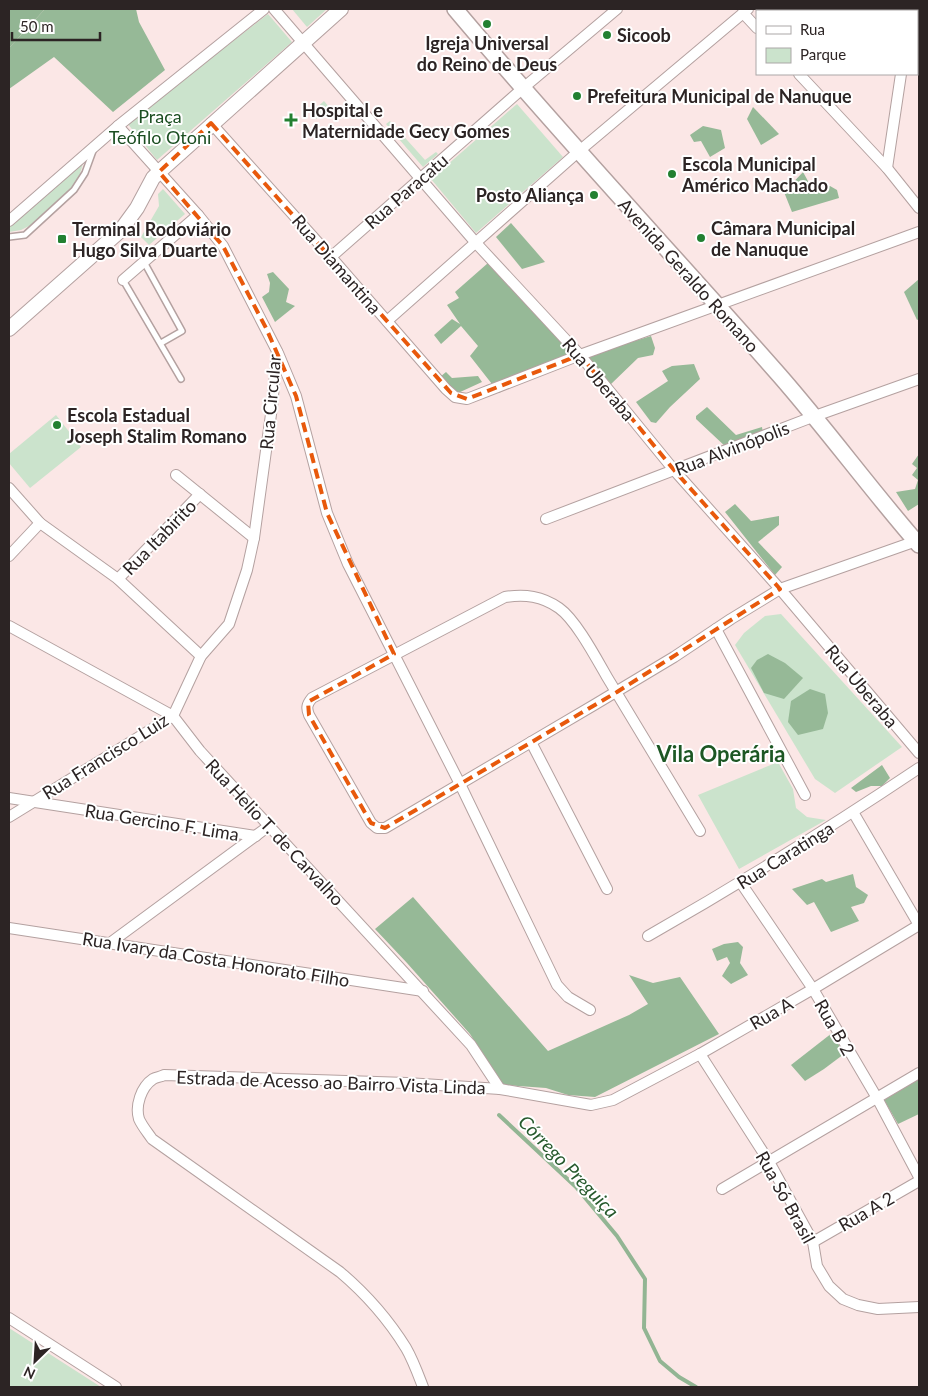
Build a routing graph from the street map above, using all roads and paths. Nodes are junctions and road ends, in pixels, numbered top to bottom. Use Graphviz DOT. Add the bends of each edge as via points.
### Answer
graph roads {
  1 [pos="264,9"];
  2 [pos="274,9"];
  3 [pos="341,9"];
  4 [pos="455,9"];
  5 [pos="617,9"];
  6 [pos="745,11"];
  7 [pos="756,27"];
  8 [pos="303,43"];
  9 [pos="800,75"];
  10 [pos="901,75"];
  11 [pos="522,89"];
  12 [pos="211,123"];
  13 [pos="118,126"];
  14 [pos="95,146"];
  15 [pos="578,152"];
  16 [pos="887,168"];
  17 [pos="158,172"];
  18 [pos="420,178"];
  19 [pos="919,208"];
  20 [pos="198,215"];
  21 [pos="9,221"];
  22 [pos="919,232"];
  23 [pos="9,237"];
  24 [pos="476,243"];
  25 [pos="331,257"];
  26 [pos="144,262"];
  27 [pos="123,280"];
  28 [pos="717,305"];
  29 [pos="387,321"];
  30 [pos="9,329"];
  31 [pos="161,343"];
  32 [pos="277,351"];
  33 [pos="580,355"];
  34 [pos="182,379"];
  35 [pos="919,379"];
  36 [pos="815,416"];
  37 [pos="674,470"];
  38 [pos="176,475"];
  39 [pos="9,488"];
  40 [pos="200,494"];
  41 [pos="546,519"];
  42 [pos="40,523"];
  43 [pos="254,538"];
  44 [pos="918,542"];
  45 [pos="9,556"];
  46 [pos="118,579"];
  47 [pos="780,589"];
  48 [pos="9,626"];
  49 [pos="716,629"];
  50 [pos="394,654"];
  51 [pos="201,656"];
  52 [pos="616,692"];
  53 [pos="173,716"];
  54 [pos="532,742"];
  55 [pos="919,753"];
  56 [pos="919,768"];
  57 [pos="460,784"];
  58 [pos="805,795"];
  59 [pos="9,798"];
  60 [pos="32,802"];
  61 [pos="853,812"];
  62 [pos="9,818"];
  63 [pos="269,826"];
  64 [pos="700,831"];
  65 [pos="256,836"];
  66 [pos="741,883"];
  67 [pos="607,889"];
  68 [pos="919,925"];
  69 [pos="9,928"];
  70 [pos="648,936"];
  71 [pos="110,943"];
  72 [pos="813,990"];
  73 [pos="423,991"];
  74 [pos="590,1010"];
  75 [pos="700,1054"];
  76 [pos="919,1073"];
  77 [pos="500,1089"];
  78 [pos="877,1098"];
  79 [pos="768,1160"];
  80 [pos="919,1179"];
  81 [pos="722,1189"];
  82 [pos="813,1242"];
  83 [pos="919,1307"];
  84 [pos="9,1318"];
  85 [pos="116,1387"];
  86 [pos="424,1387"];
  1 -- 13 [label="street"];
  2 -- 8 [label="street, Rua Uberaba"];
  3 -- 8 [label="main road"];
  4 -- 11 [label="main road, Avenida Geraldo Romano"];
  5 -- 11 [label="street, Rua Paracatu"];
  6 -- 7 [label="street"];
  6 -- 15 [label="street"];
  8 -- 12 [label="main road"];
  8 -- 18 [label="street, Rua Uberaba"];
  9 -- 16 [label="street"];
  10 -- 16 [label="street"];
  11 -- 15 [label="main road, Avenida Geraldo Romano"];
  11 -- 18 [label="street, Rua Paracatu"];
  12 -- 17 [label="main road"];
  12 -- 25 [label="street, Rua Diamantina"];
  13 -- 14 [label="street"];
  13 -- 17 [label="street, Rua Circular"];
  14 -- 21 [label="street"];
  14 -- 23 [label="lane" via="74,190 25,235"];
  15 -- 24 [label="street"];
  15 -- 28 [label="main road, Avenida Geraldo Romano"];
  16 -- 19 [label="street"];
  17 -- 20 [label="street, Rua Circular"];
  17 -- 30 [label="main road" via="121,230"];
  18 -- 24 [label="street, Rua Uberaba"];
  18 -- 25 [label="street, Rua Paracatu"];
  20 -- 26 [label="street"];
  20 -- 32 [label="street, Rua Circular" via="223,246"];
  22 -- 28 [label="street"];
  24 -- 29 [label="street"];
  24 -- 33 [label="street, Rua Uberaba"];
  25 -- 29 [label="street, Rua Diamantina"];
  26 -- 27 [label="street"];
  26 -- 31 [label="lane" via="182,331"];
  27 -- 31 [label="lane"];
  28 -- 33 [label="street"];
  28 -- 36 [label="main road, Avenida Geraldo Romano"];
  29 -- 33 [label="street, Rua Diamantina" via="446,389 455,397 466,399"];
  31 -- 34 [label="lane"];
  32 -- 43 [label="street, Rua Circular"];
  32 -- 50 [label="street" via="296,396 327,513 348,564"];
  33 -- 37 [label="street, Rua Uberaba"];
  35 -- 36 [label="street, Rua Alvinópolis"];
  36 -- 37 [label="street, Rua Alvinópolis"];
  36 -- 44 [label="main road, Avenida Geraldo Romano"];
  37 -- 41 [label="street, Rua Alvinópolis"];
  37 -- 47 [label="street, Rua Uberaba"];
  38 -- 40 [label="street, Rua Itabirito"];
  39 -- 42 [label="street"];
  40 -- 43 [label="street, Rua Itabirito"];
  40 -- 46 [label="street, Rua Itabirito"];
  42 -- 45 [label="street"];
  42 -- 46 [label="street"];
  43 -- 51 [label="street, Rua Circular" via="229,624"];
  44 -- 47 [label="street"];
  46 -- 51 [label="street"];
  47 -- 49 [label="street"];
  47 -- 55 [label="street, Rua Uberaba"];
  48 -- 53 [label="street, Rua Helio T. de Carvalho"];
  49 -- 52 [label="street"];
  49 -- 58 [label="street"];
  50 -- 52 [label="street" via="505,597 542,598 561,609 580,632"];
  50 -- 57 [label="street"];
  50 -- 57 [label="street" via="312,698 308,702 309,715 371,823 377,828 386,828"];
  51 -- 53 [label="street, Rua Francisco Luiz"];
  52 -- 54 [label="street"];
  52 -- 64 [label="street"];
  53 -- 60 [label="street, Rua Francisco Luiz"];
  53 -- 63 [label="street, Rua Helio T. de Carvalho" via="200,751"];
  54 -- 57 [label="street"];
  54 -- 67 [label="street"];
  56 -- 61 [label="street, Rua Caratinga"];
  57 -- 74 [label="street" via="557,984 568,997"];
  59 -- 60 [label="street, Rua Gercino F. Lima"];
  60 -- 62 [label="street, Rua Francisco Luiz"];
  60 -- 65 [label="street, Rua Gercino F. Lima"];
  61 -- 66 [label="street, Rua Caratinga"];
  61 -- 68 [label="street"];
  63 -- 65 [label="street"];
  63 -- 73 [label="street, Rua Helio T. de Carvalho"];
  65 -- 71 [label="street"];
  66 -- 70 [label="street, Rua Caratinga"];
  66 -- 72 [label="street, Rua B 2"];
  68 -- 72 [label="street, Rua A"];
  69 -- 71 [label="street, Rua Ivary da Costa Honorato Filho"];
  71 -- 73 [label="street, Rua Ivary da Costa Honorato Filho"];
  72 -- 75 [label="street, Rua A"];
  72 -- 78 [label="street, Rua B 2"];
  73 -- 77 [label="street, Rua Helio T. de Carvalho" via="471,1045"];
  75 -- 77 [label="street, Estrada de Acesso ao Bairro Vista Linda" via="613,1100 591,1105"];
  75 -- 79 [label="street, Rua Só Brasil"];
  76 -- 78 [label="street"];
  77 -- 86 [label="street, Estrada de Acesso ao Bairro Vista Linda" via="164,1076 153,1079 144,1088 140,1099 139,1119 152,1139 340,1272 375,1304 406,1349"];
  78 -- 79 [label="street"];
  78 -- 80 [label="street, Rua B 2"];
  79 -- 81 [label="street"];
  79 -- 82 [label="street, Rua Só Brasil"];
  80 -- 82 [label="street, Rua A 2"];
  82 -- 83 [label="street, Rua Só Brasil" via="817,1266 829,1286 843,1299 878,1309"];
  84 -- 85 [label="street"];
}
